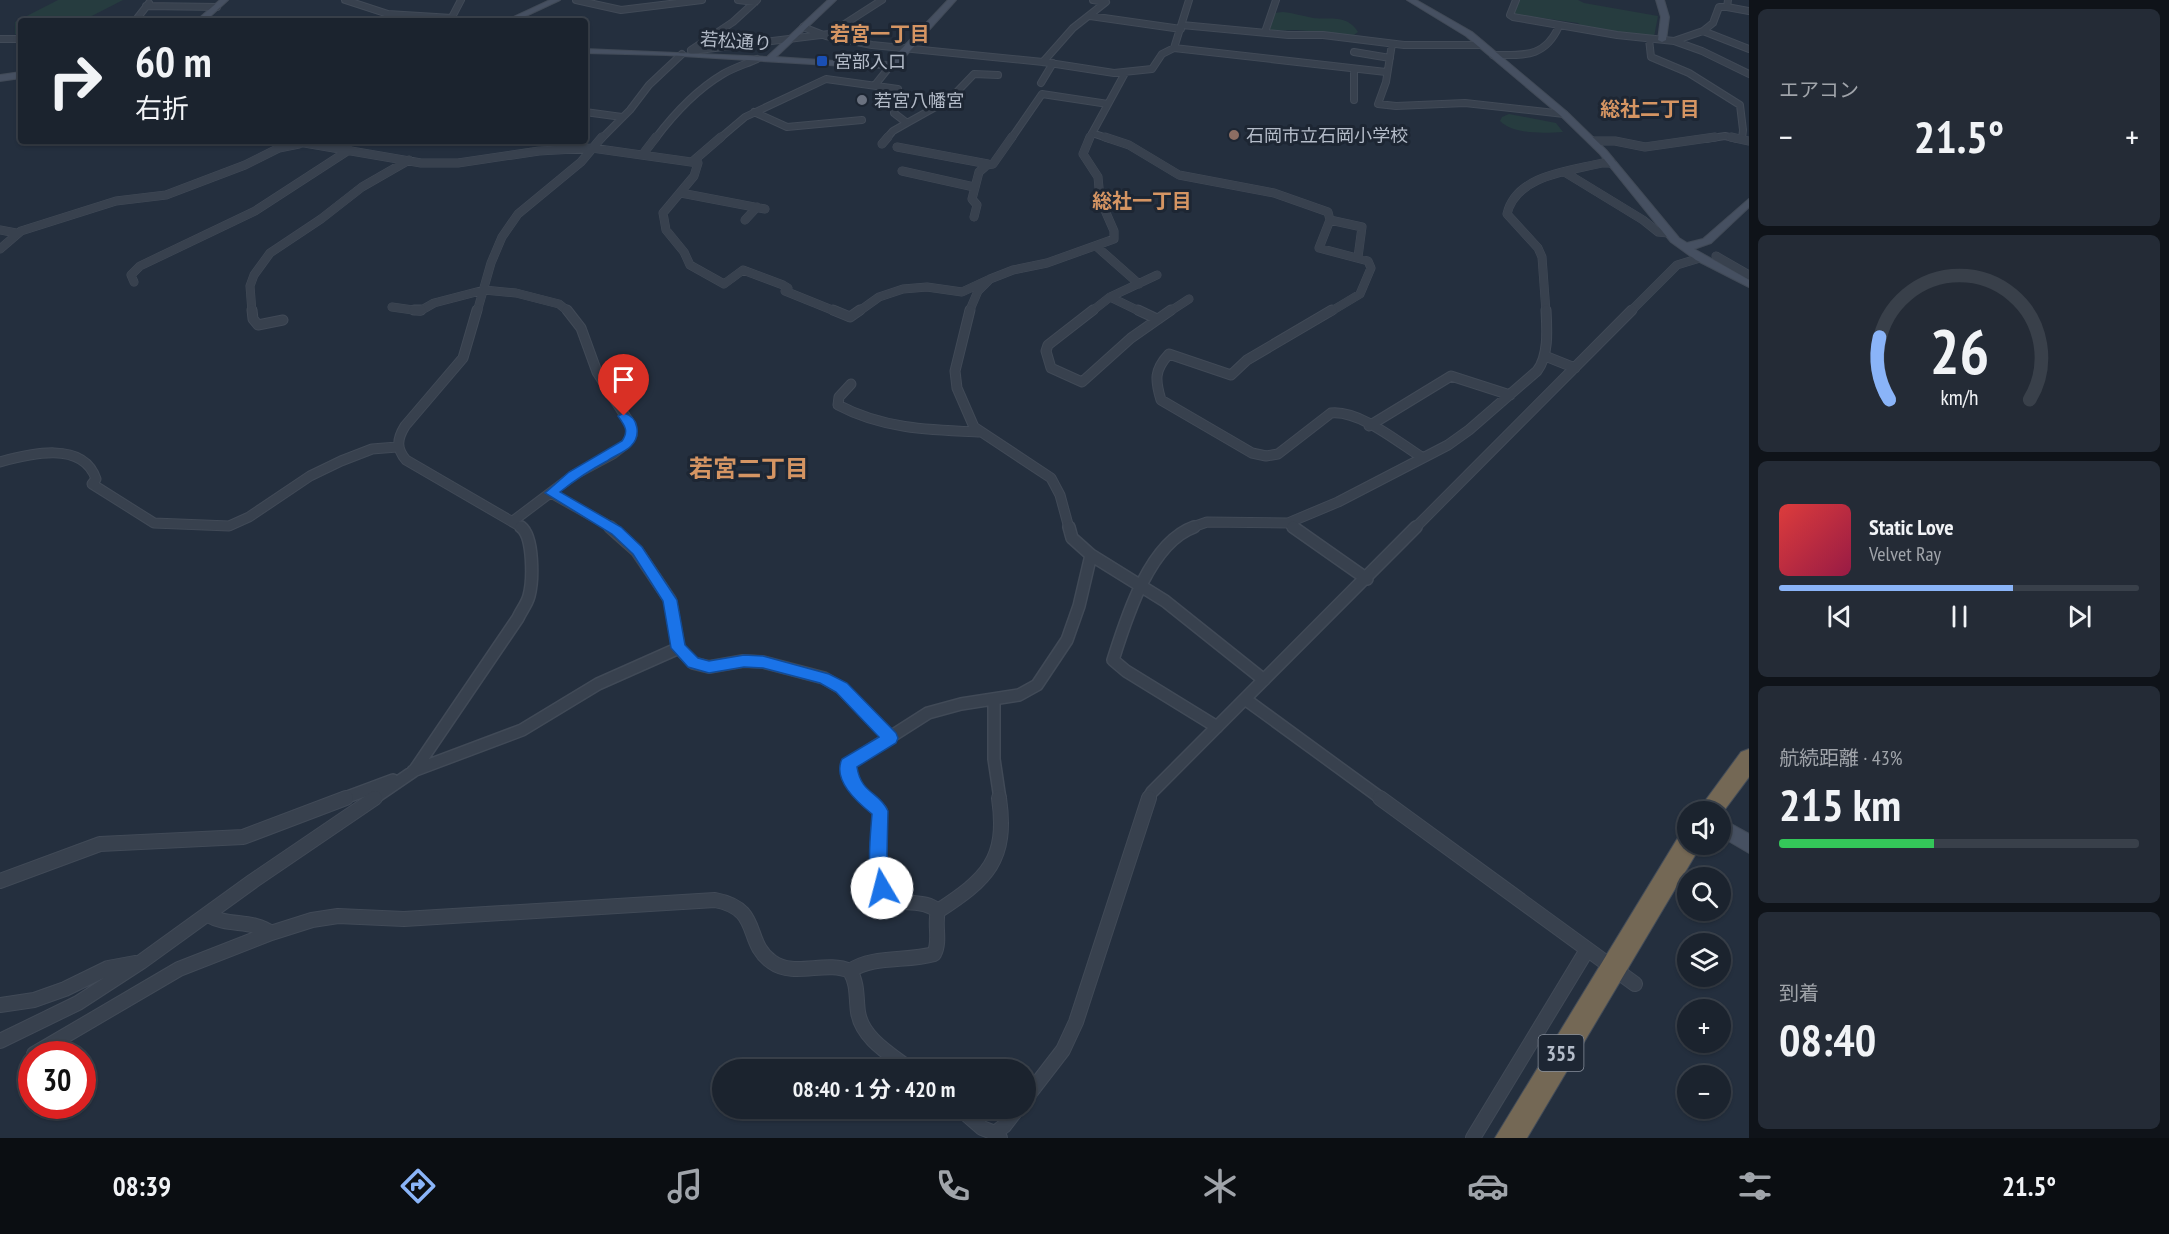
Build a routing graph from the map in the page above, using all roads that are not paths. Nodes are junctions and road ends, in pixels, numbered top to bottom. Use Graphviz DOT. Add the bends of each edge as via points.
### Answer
graph roads {
  1 [pos="152,0"];
  2 [pos="224,0"];
  3 [pos="345,0"];
  4 [pos="461,0"];
  5 [pos="556,0"];
  6 [pos="576,0"];
  7 [pos="702,0"];
  8 [pos="738,0"];
  9 [pos="832,0"];
  10 [pos="882,0"];
  11 [pos="951,0"];
  12 [pos="1093,0"];
  13 [pos="1188,0"];
  14 [pos="1276,0"];
  15 [pos="1411,0"];
  16 [pos="1516,0"];
  17 [pos="1660,0"];
  18 [pos="1728,0"];
  19 [pos="756,1"];
  20 [pos="146,6"];
  21 [pos="217,7"];
  22 [pos="1727,8"];
  23 [pos="1749,11"];
  24 [pos="1090,16"];
  25 [pos="137,18"];
  26 [pos="204,18"];
  27 [pos="430,18"];
  28 [pos="452,18"];
  29 [pos="516,18"];
  30 [pos="1559,26"];
  31 [pos="803,27"];
  32 [pos="1181,27"];
  33 [pos="1702,31"];
  34 [pos="1265,32"];
  35 [pos="824,35"];
  36 [pos="0,39"];
  37 [pos="18,39"];
  38 [pos="1649,39"];
  39 [pos="789,40"];
  40 [pos="1662,40"];
  41 [pos="1674,41"];
  42 [pos="1392,44"];
  43 [pos="1481,45"];
  44 [pos="908,48"];
  45 [pos="1174,48"];
  46 [pos="1749,49"];
  47 [pos="588,51"];
  48 [pos="1354,52"];
  49 [pos="686,53"];
  50 [pos="1492,55"];
  51 [pos="1009,58"];
  52 [pos="1390,58"];
  53 [pos="757,59"];
  54 [pos="768,60"];
  55 [pos="1044,62"];
  56 [pos="1053,63"];
  57 [pos="885,65"];
  58 [pos="1005,65"];
  59 [pos="1354,69"];
  60 [pos="1386,72"];
  61 [pos="1125,73"];
  62 [pos="1749,74"];
  63 [pos="18,75"];
  64 [pos="0,78"];
  65 [pos="993,81"];
  66 [pos="1041,83"];
  67 [pos="875,85"];
  68 [pos="1354,100"];
  69 [pos="1108,104"];
  70 [pos="588,112"];
  71 [pos="754,112"];
  72 [pos="1564,114"];
  73 [pos="622,117"];
  74 [pos="862,120"];
  75 [pos="907,123"];
  76 [pos="1092,133"];
  77 [pos="1746,140"];
  78 [pos="1593,141"];
  79 [pos="298,144"];
  80 [pos="310,144"];
  81 [pos="882,144"];
  82 [pos="897,147"];
  83 [pos="592,148"];
  84 [pos="349,150"];
  85 [pos="643,154"];
  86 [pos="409,160"];
  87 [pos="692,162"];
  88 [pos="1612,163"];
  89 [pos="988,164"];
  90 [pos="902,171"];
  91 [pos="1566,173"];
  92 [pos="974,187"];
  93 [pos="681,193"];
  94 [pos="1749,202"];
  95 [pos="974,217"];
  96 [pos="745,220"];
  97 [pos="1330,220"];
  98 [pos="0,230"];
  99 [pos="16,233"];
  100 [pos="1668,233"];
  101 [pos="1096,246"];
  102 [pos="1684,247"];
  103 [pos="0,249"];
  104 [pos="1716,256"];
  105 [pos="1358,257"];
  106 [pos="1700,258"];
  107 [pos="1157,275"];
  108 [pos="1749,275"];
  109 [pos="990,279"];
  110 [pos="134,282"];
  111 [pos="1139,284"];
  112 [pos="1749,284"];
  113 [pos="484,290"];
  114 [pos="1110,297"];
  115 [pos="1189,299"];
  116 [pos="392,307"];
  117 [pos="283,320"];
  118 [pos="1157,320"];
  119 [pos="1545,356"];
  120 [pos="1575,368"];
  121 [pos="851,384"];
  122 [pos="1510,395"];
  123 [pos="1369,426"];
  124 [pos="981,432"];
  125 [pos="397,447"];
  126 [pos="1423,458"];
  127 [pos="0,462"];
  128 [pos="551,493"];
  129 [pos="513,521"];
  130 [pos="1288,523"];
  131 [pos="1091,555"];
  132 [pos="1367,579"];
  133 [pos="1141,585"];
  134 [pos="679,648"];
  135 [pos="1264,680"];
  136 [pos="994,699"];
  137 [pos="1245,699"];
  138 [pos="1216,727"];
  139 [pos="890,738"];
  140 [pos="1749,759"];
  141 [pos="414,771"];
  142 [pos="1717,801"];
  143 [pos="1731,833"];
  144 [pos="1749,844"];
  145 [pos="1681,855"];
  146 [pos="0,881"];
  147 [pos="938,911"];
  148 [pos="208,915"];
  149 [pos="271,933"];
  150 [pos="1587,950"];
  151 [pos="141,962"];
  152 [pos="1612,969"];
  153 [pos="850,971"];
  154 [pos="1635,984"];
  155 [pos="0,1005"];
  156 [pos="0,1041"];
  157 [pos="57,1041"];
  158 [pos="897,1059"];
  159 [pos="1036,1085"];
  160 [pos="971,1119"];
  161 [pos="1009,1119"];
  162 [pos="997,1135"];
  163 [pos="1473,1138"];
  164 [pos="1510,1138"];
  1 -- 20 [label="street"];
  2 -- 21 [label="street"];
  3 -- 27 [label="street" via="388,14"];
  4 -- 28 [label="street"];
  5 -- 29 [label="street"];
  6 -- 7 [label="street" via="621,10"];
  8 -- 19 [label="street"];
  9 -- 31 [label="street"];
  10 -- 35 [label="street"];
  11 -- 44 [label="street"];
  12 -- 24 [label="street" via="1106,2"];
  13 -- 32 [label="street"];
  14 -- 34 [label="street" via="1264,25"];
  15 -- 43 [label="street"];
  16 -- 30 [label="street" via="1511,16"];
  17 -- 40 [label="street" via="1665,16"];
  18 -- 22 [label="street"];
  19 -- 49 [label="street" via="717,34"];
  20 -- 21 [label="street"];
  20 -- 25 [label="street"];
  21 -- 26 [label="street"];
  22 -- 23 [label="street"];
  22 -- 33 [label="street" via="1719,7 1716,20"];
  24 -- 32 [label="street"];
  24 -- 55 [label="street" via="1072,27"];
  30 -- 38 [label="street"];
  30 -- 50 [label="street" via="1553,43 1545,49"];
  31 -- 35 [label="street"];
  31 -- 39 [label="street"];
  32 -- 34 [label="street"];
  32 -- 45 [label="street"];
  33 -- 41 [label="street"];
  33 -- 46 [label="street"];
  34 -- 42 [label="street"];
  35 -- 39 [label="street"];
  35 -- 44 [label="street"];
  36 -- 37 [label="street"];
  38 -- 40 [label="street"];
  38 -- 77 [label="street" via="1651,57 1689,73 1740,105"];
  39 -- 49 [label="street"];
  39 -- 54 [label="street"];
  40 -- 41 [label="street"];
  41 -- 62 [label="street"];
  42 -- 43 [label="street"];
  42 -- 52 [label="street"];
  43 -- 50 [label="street"];
  44 -- 51 [label="street"];
  44 -- 57 [label="street"];
  45 -- 59 [label="street"];
  45 -- 61 [label="street" via="1162,54 1152,69"];
  47 -- 49 [label="street, 若松通り"];
  48 -- 52 [label="street"];
  49 -- 53 [label="street, 若松通り"];
  49 -- 73 [label="street" via="649,84"];
  50 -- 72 [label="street"];
  51 -- 55 [label="street"];
  51 -- 58 [label="street"];
  52 -- 60 [label="street"];
  53 -- 54 [label="street, 若松通り"];
  53 -- 85 [label="street" via="723,74 701,90 668,121"];
  54 -- 57 [label="street, 若松通り"];
  55 -- 56 [label="street"];
  56 -- 61 [label="street"];
  56 -- 66 [label="street"];
  57 -- 67 [label="street" via="887,70"];
  59 -- 60 [label="street"];
  59 -- 68 [label="street"];
  60 -- 72 [label="street" via="1388,79 1378,104 1465,103"];
  61 -- 69 [label="street"];
  63 -- 64 [label="street"];
  65 -- 75 [label="street" via="1000,74 974,74 943,104"];
  67 -- 71 [label="street" via="826,79"];
  67 -- 75 [label="street" via="898,89 893,109 896,117"];
  69 -- 76 [label="street"];
  69 -- 89 [label="street" via="1042,94 1006,148 993,164"];
  70 -- 73 [label="street"];
  71 -- 74 [label="street" via="787,127"];
  71 -- 87 [label="street"];
  72 -- 78 [label="street"];
  73 -- 83 [label="street"];
  75 -- 81 [label="street" via="893,130"];
  76 -- 97 [label="street" via="1129,145 1179,175 1274,193 1328,212"];
  76 -- 101 [label="street" via="1083,154 1098,177 1100,200 1114,231 1114,238"];
  77 -- 78 [label="street" via="1725,136 1645,147"];
  78 -- 88 [label="street"];
  79 -- 99 [label="street" via="279,148 166,195 116,201"];
  80 -- 84 [label="street"];
  82 -- 89 [label="street"];
  83 -- 85 [label="street"];
  83 -- 86 [label="street" via="458,163"];
  83 -- 113 [label="street" via="566,176 518,214 502,237"];
  84 -- 86 [label="street"];
  84 -- 110 [label="street" via="255,211 140,266 131,275"];
  85 -- 87 [label="street"];
  86 -- 117 [label="street" via="270,253 250,286 253,319 258,325"];
  87 -- 93 [label="street" via="698,163 697,169"];
  88 -- 91 [label="street"];
  88 -- 100 [label="street"];
  89 -- 92 [label="street" via="981,168"];
  90 -- 92 [label="street"];
  91 -- 100 [label="street" via="1658,232"];
  91 -- 119 [label="street" via="1526,186 1511,200 1507,214 1542,257"];
  92 -- 95 [label="street"];
  93 -- 96 [label="street" via="761,208"];
  93 -- 109 [label="street" via="663,213 665,230 690,265 724,284 743,270 849,317 889,292 927,286 962,292"];
  94 -- 102 [label="street" via="1707,241"];
  97 -- 105 [label="street" via="1362,227"];
  97 -- 105 [label="street" via="1319,248"];
  98 -- 99 [label="street"];
  99 -- 103 [label="street"];
  100 -- 102 [label="street"];
  101 -- 109 [label="street"];
  101 -- 111 [label="street"];
  102 -- 106 [label="street"];
  104 -- 108 [label="street"];
  105 -- 123 [label="street" via="1368,261 1371,268 1360,294 1247,360 1231,375 1169,354 1156,367 1154,376 1161,400 1259,455 1278,454 1331,413 1354,416"];
  106 -- 112 [label="street"];
  106 -- 120 [label="street" via="1677,265"];
  107 -- 111 [label="street"];
  109 -- 124 [label="street" via="974,298 955,371 957,388 974,427"];
  111 -- 114 [label="street"];
  113 -- 116 [label="street" via="434,303 420,311"];
  113 -- 125 [label="street" via="463,358 405,426"];
  113 -- 128 [label="street" via="539,298 568,311 581,328 605,387 631,425 632,435 626,444"];
  114 -- 118 [label="street"];
  114 -- 118 [label="street" via="1048,345 1051,368 1083,382 1124,343"];
  115 -- 118 [label="street"];
  119 -- 120 [label="street"];
  119 -- 122 [label="street" via="1537,371"];
  120 -- 132 [label="street"];
  121 -- 124 [label="street" via="838,405 852,414 883,424"];
  122 -- 123 [label="street" via="1451,376"];
  122 -- 126 [label="street" via="1469,430"];
  123 -- 126 [label="street"];
  124 -- 131 [label="street" via="1051,478 1072,538"];
  125 -- 127 [label="street" via="372,450 341,461 310,476 249,517 217,527 154,524 92,484 96,479 93,470 64,452"];
  125 -- 129 [label="street" via="406,460"];
  126 -- 130 [label="street"];
  128 -- 129 [label="street"];
  128 -- 134 [label="street" via="616,530 637,551 670,600"];
  129 -- 141 [label="street" via="525,530 531,548 529,597"];
  130 -- 132 [label="street"];
  130 -- 133 [label="street" via="1194,524 1160,556"];
  131 -- 133 [label="street"];
  131 -- 136 [label="street" via="1067,640 1037,685 1026,692"];
  132 -- 135 [label="street"];
  133 -- 135 [label="street"];
  133 -- 138 [label="street" via="1113,660"];
  134 -- 139 [label="street" via="693,663 709,667 763,662 833,682"];
  134 -- 141 [label="street" via="598,684 522,730"];
  135 -- 137 [label="street"];
  136 -- 139 [label="street" via="928,713"];
  136 -- 147 [label="street" via="994,759 1003,824 997,854 970,889"];
  137 -- 138 [label="street"];
  137 -- 150 [label="street"];
  138 -- 159 [label="street" via="1147,801 1076,1022 1063,1050"];
  139 -- 147 [label="street" via="848,764 850,779 860,795 880,811 878,854 882,888 895,901 931,905"];
  140 -- 142 [label="highway"];
  141 -- 146 [label="street" via="243,837 100,844"];
  141 -- 148 [label="street"];
  143 -- 144 [label="street"];
  145 -- 152 [label="highway, 355"];
  147 -- 153 [label="street" via="934,954 918,959 861,963"];
  148 -- 149 [label="street" via="218,921 258,925"];
  148 -- 151 [label="street"];
  149 -- 153 [label="street" via="338,916 404,919 724,900 740,908 773,964 792,968 840,967"];
  149 -- 157 [label="street" via="179,969"];
  150 -- 152 [label="street"];
  150 -- 163 [label="street"];
  151 -- 155 [label="street" via="108,969 34,1000"];
  151 -- 156 [label="street" via="78,1003"];
  152 -- 154 [label="street"];
  152 -- 164 [label="highway, 355"];
  153 -- 158 [label="street" via="860,1020 874,1040"];
  160 -- 162 [label="street"];
  161 -- 162 [label="street"];
}
